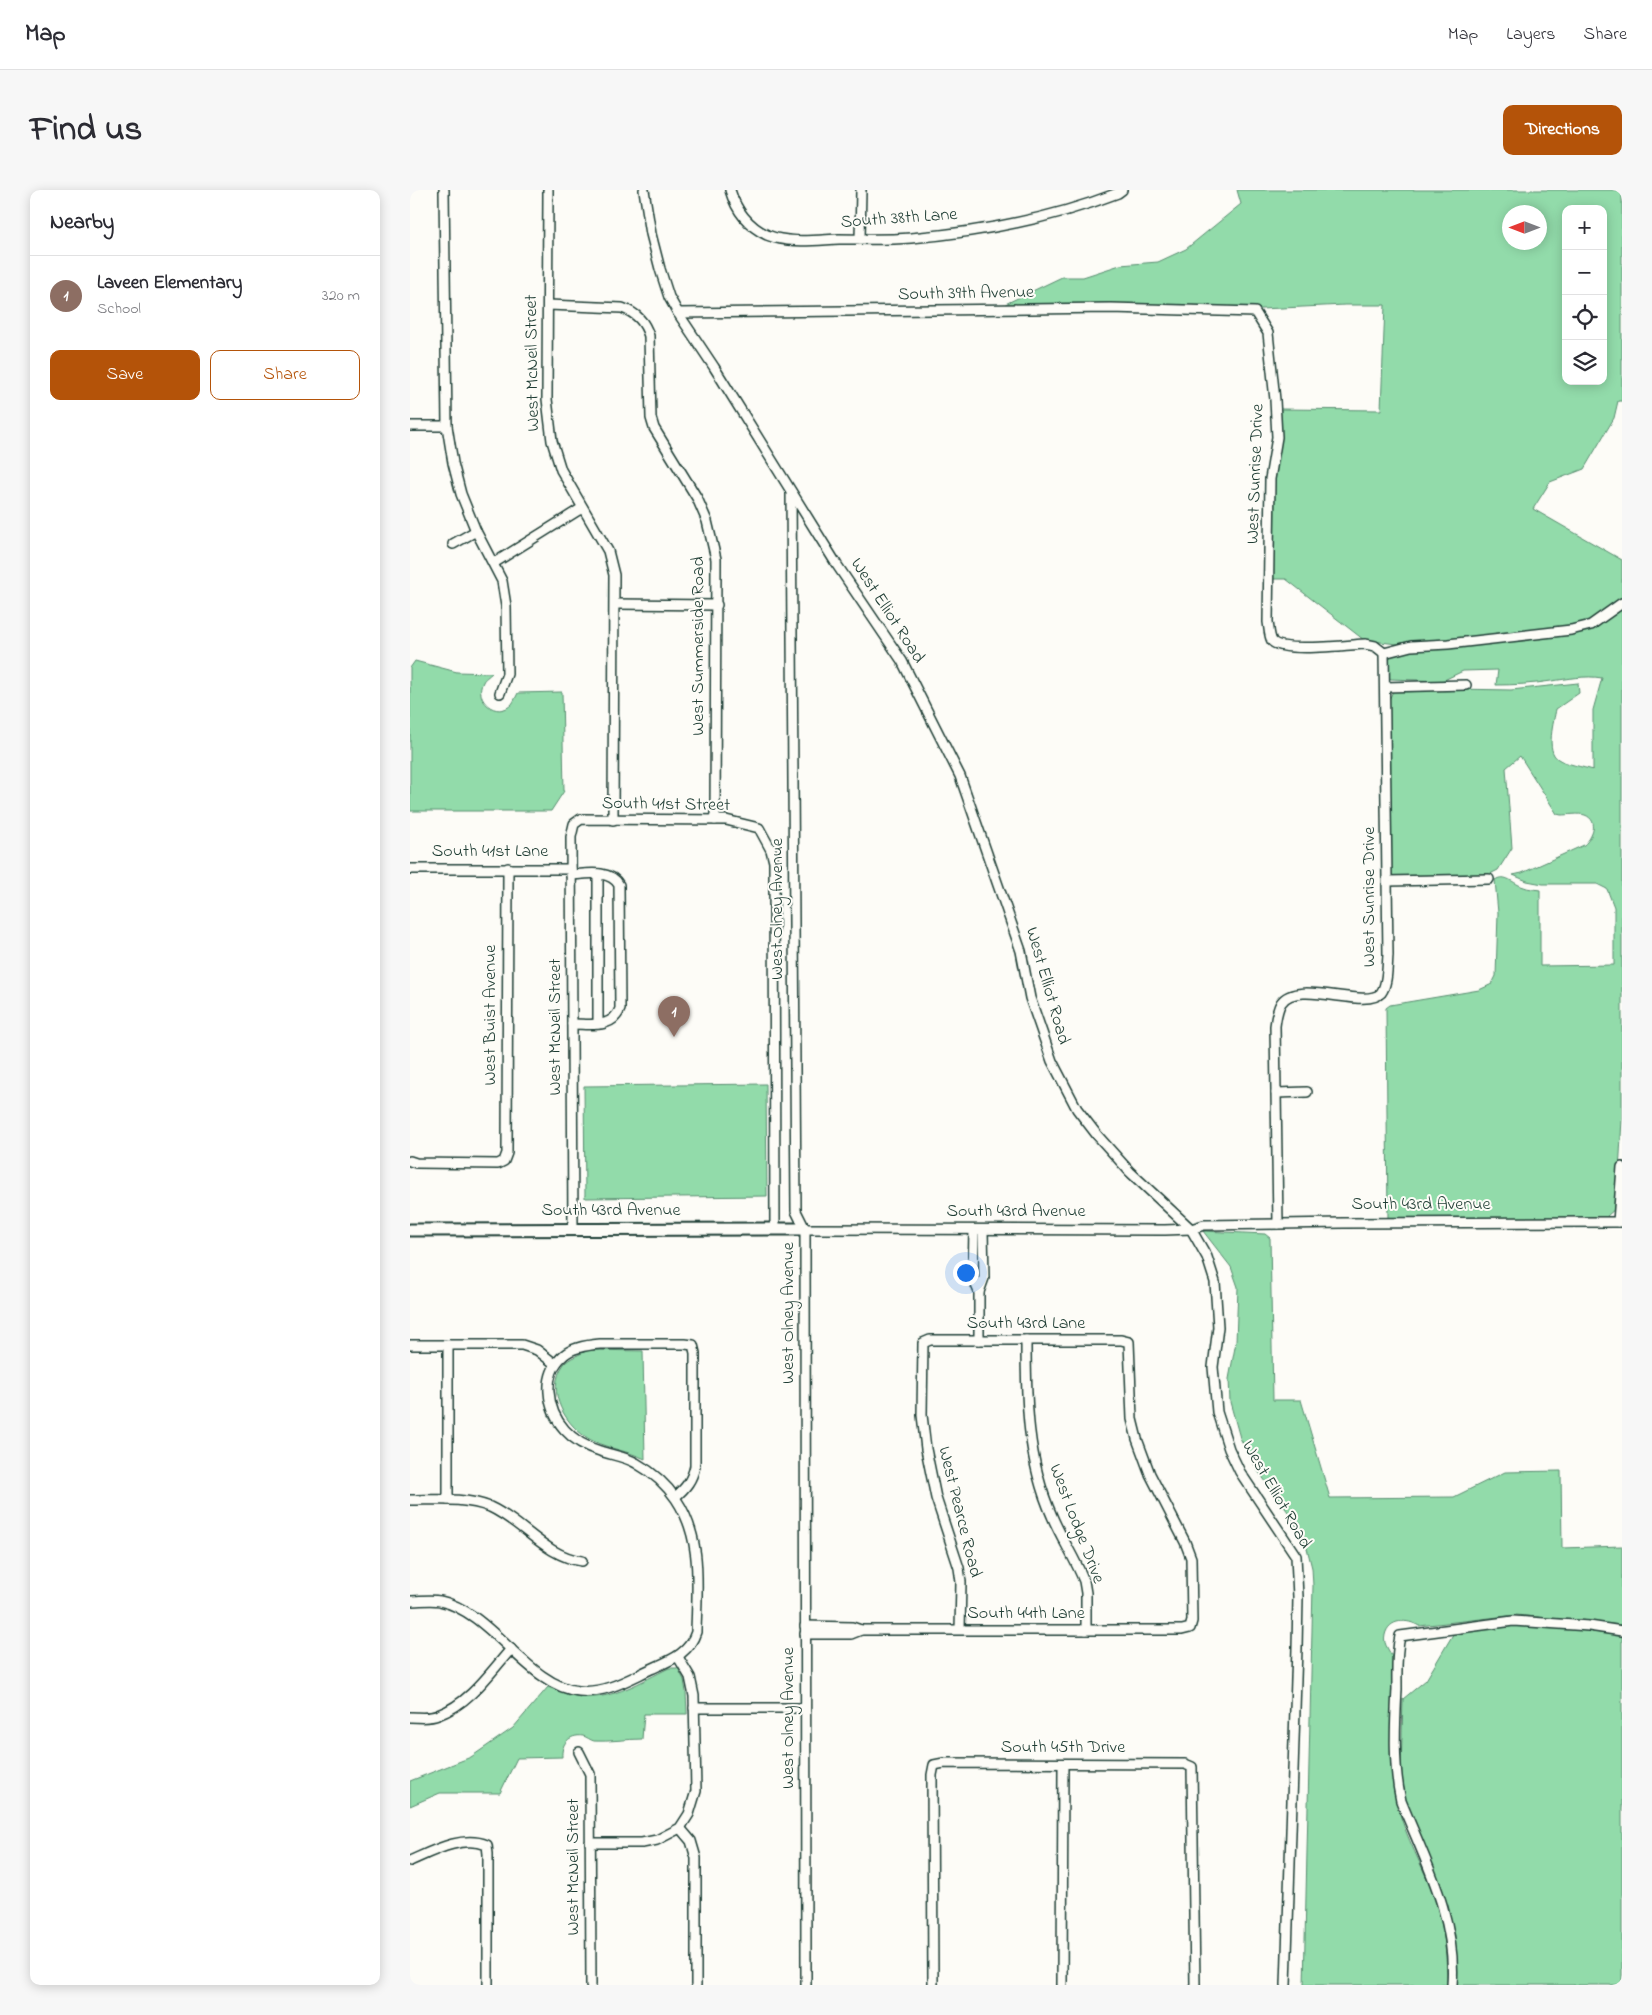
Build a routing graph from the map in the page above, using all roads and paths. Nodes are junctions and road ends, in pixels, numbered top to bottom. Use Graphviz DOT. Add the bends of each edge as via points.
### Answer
graph roads {
  1 [pos="444,190"];
  2 [pos="548,190"];
  3 [pos="644,190"];
  4 [pos="730,190"];
  5 [pos="861,190"];
  6 [pos="1122,190"];
  7 [pos="860,239"];
  8 [pos="548,305"];
  9 [pos="1255,312"];
  10 [pos="678,313"];
  11 [pos="410,426"];
  12 [pos="448,426"];
  13 [pos="791,492"];
  14 [pos="582,508"];
  15 [pos="476,531"];
  16 [pos="453,544"];
  17 [pos="494,563"];
  18 [pos="1622,603"];
  19 [pos="615,604"];
  20 [pos="717,605"];
  21 [pos="1384,653"];
  22 [pos="1466,684"];
  23 [pos="1385,687"];
  24 [pos="500,693"];
  25 [pos="613,820"];
  26 [pos="715,820"];
  27 [pos="574,824"];
  28 [pos="410,868"];
  29 [pos="508,868"];
  30 [pos="571,872"];
  31 [pos="598,874"];
  32 [pos="1488,879"];
  33 [pos="1388,881"];
  34 [pos="572,1024"];
  35 [pos="598,1024"];
  36 [pos="1307,1092"];
  37 [pos="1276,1093"];
  38 [pos="410,1161"];
  39 [pos="1622,1167"];
  40 [pos="1620,1222"];
  41 [pos="1278,1224"];
  42 [pos="775,1228"];
  43 [pos="573,1229"];
  44 [pos="805,1229"];
  45 [pos="1191,1229"];
  46 [pos="410,1230"];
  47 [pos="978,1230"];
  48 [pos="973,1264"];
  49 [pos="984,1264"];
  50 [pos="979,1292"];
  51 [pos="979,1340"];
  52 [pos="1026,1340"];
  53 [pos="923,1342"];
  54 [pos="410,1345"];
  55 [pos="448,1345"];
  56 [pos="556,1364"];
  57 [pos="675,1497"];
  58 [pos="410,1500"];
  59 [pos="448,1500"];
  60 [pos="582,1561"];
  61 [pos="410,1601"];
  62 [pos="1190,1628"];
  63 [pos="805,1630"];
  64 [pos="960,1630"];
  65 [pos="1086,1630"];
  66 [pos="1622,1631"];
  67 [pos="511,1649"];
  68 [pos="678,1657"];
  69 [pos="694,1708"];
  70 [pos="805,1708"];
  71 [pos="410,1716"];
  72 [pos="579,1752"];
  73 [pos="1063,1765"];
  74 [pos="680,1828"];
  75 [pos="590,1843"];
  76 [pos="410,1861"];
  77 [pos="488,1985"];
  78 [pos="591,1985"];
  79 [pos="696,1985"];
  80 [pos="806,1985"];
  81 [pos="933,1985"];
  82 [pos="1062,1985"];
  83 [pos="1194,1985"];
  84 [pos="1286,1985"];
  85 [pos="1452,1985"];
  1 -- 12 [label="street"];
  2 -- 8 [label="street, West McNeil Street"];
  3 -- 10 [label="street, West Elliot Road" via="660,269"];
  4 -- 7 [label="street, South 38th Lane" via="740,214 768,235 793,240"];
  5 -- 7 [label="street"];
  6 -- 7 [label="street, South 38th Lane" via="1085,206 1036,220 910,238"];
  8 -- 14 [label="street, West McNeil Street" via="547,399 552,441 561,470"];
  8 -- 20 [label="street, West Summerside Road" via="612,307 634,313 646,325 651,418 697,498 713,540"];
  9 -- 10 [label="street, South 39th Avenue" via="1111,308"];
  9 -- 21 [label="street, West Sunrise Drive" via="1268,333 1277,436 1270,479 1268,622 1272,641 1278,645 1299,647 1365,644"];
  10 -- 13 [label="street, West Elliot Road"];
  11 -- 12 [label="street"];
  12 -- 15 [label="street" via="461,494"];
  13 -- 44 [label="street, West Olney Avenue" via="796,1211"];
  13 -- 45 [label="street, West Elliot Road" via="902,661 960,776 1021,951 1030,998 1052,1061 1077,1109 1130,1172"];
  14 -- 17 [label="street"];
  14 -- 19 [label="street, West McNeil Street" via="608,551 614,575"];
  15 -- 16 [label="street"];
  15 -- 17 [label="street"];
  17 -- 24 [label="street" via="502,581 506,606 507,674"];
  18 -- 21 [label="street" via="1591,625 1571,630 1411,646"];
  19 -- 20 [label="street"];
  19 -- 25 [label="street, West McNeil Street"];
  20 -- 26 [label="street, West Summerside Road"];
  21 -- 23 [label="street, West Sunrise Drive"];
  22 -- 23 [label="street"];
  23 -- 33 [label="street, West Sunrise Drive"];
  25 -- 26 [label="street, South 41st Street"];
  25 -- 27 [label="street, South 41st Street" via="581,819"];
  26 -- 42 [label="street, South 41st Street" via="759,828 774,862"];
  27 -- 30 [label="street, West McNeil Street"];
  28 -- 29 [label="street, South 41st Lane"];
  29 -- 30 [label="street, South 41st Lane"];
  29 -- 38 [label="street, West Buist Avenue" via="507,1153 504,1161 498,1164"];
  30 -- 31 [label="street, South 41st Lane"];
  30 -- 34 [label="street, West McNeil Street"];
  31 -- 35 [label="street"];
  31 -- 35 [label="street" via="609,875 620,885 620,1009 616,1018"];
  32 -- 33 [label="street"];
  33 -- 37 [label="street, West Sunrise Drive" via="1388,955 1384,988 1380,995 1369,998 1305,993 1290,995 1282,1002 1274,1026"];
  34 -- 35 [label="street"];
  34 -- 43 [label="street, West McNeil Street"];
  36 -- 37 [label="street"];
  37 -- 41 [label="street, West Sunrise Drive"];
  39 -- 40 [label="street"];
  40 -- 41 [label="street, South 43rd Avenue"];
  41 -- 45 [label="street, South 43rd Avenue"];
  42 -- 43 [label="street, South 43rd Avenue"];
  42 -- 44 [label="street, South 43rd Avenue"];
  43 -- 46 [label="street, South 43rd Avenue"];
  44 -- 47 [label="street, South 43rd Avenue"];
  44 -- 63 [label="street, West Olney Avenue"];
  45 -- 47 [label="street, South 43rd Avenue"];
  45 -- 84 [label="street, West Elliot Road" via="1207,1257 1215,1282 1218,1327 1213,1366 1217,1412 1240,1472 1296,1556 1297,1639"];
  47 -- 48 [label="street"];
  47 -- 49 [label="street"];
  48 -- 49 [label="street"];
  48 -- 50 [label="street" via="973,1278"];
  49 -- 50 [label="street"];
  50 -- 51 [label="street"];
  51 -- 52 [label="street, South 43rd Lane"];
  51 -- 53 [label="street, South 43rd Lane"];
  52 -- 62 [label="street, South 43rd Lane" via="1129,1342 1132,1420 1137,1439 1150,1474 1191,1558"];
  52 -- 65 [label="street, West Lodge Drive" via="1026,1406 1033,1456 1052,1516 1084,1581"];
  53 -- 64 [label="street, West Pearce Road" via="925,1441 936,1498 959,1568"];
  54 -- 55 [label="street"];
  55 -- 56 [label="street" via="522,1345 537,1350"];
  55 -- 59 [label="street"];
  56 -- 57 [label="street" via="548,1382 549,1394 554,1416 564,1430 579,1442 640,1465 658,1478"];
  56 -- 57 [label="street" via="572,1350 588,1345 693,1345 695,1466 688,1484"];
  57 -- 68 [label="street" via="689,1523 696,1549 696,1632 687,1650"];
  58 -- 59 [label="street"];
  59 -- 60 [label="street" via="492,1508 554,1552"];
  61 -- 67 [label="street" via="439,1601 454,1605 472,1615"];
  62 -- 65 [label="street, South 44th Lane"];
  63 -- 64 [label="street, South 44th Lane" via="851,1634 861,1630"];
  63 -- 70 [label="street, West Olney Avenue"];
  64 -- 65 [label="street, South 44th Lane"];
  66 -- 85 [label="street" via="1520,1621 1400,1636 1397,1650 1396,1760 1401,1801 1441,1896 1450,1937"];
  67 -- 68 [label="street" via="554,1683 578,1691 602,1689 625,1682"];
  67 -- 71 [label="street" via="478,1687 457,1704 437,1716"];
  68 -- 69 [label="street" via="693,1686"];
  69 -- 70 [label="street"];
  69 -- 74 [label="street" via="696,1791 689,1814"];
  70 -- 80 [label="street, West Olney Avenue"];
  72 -- 75 [label="street, West McNeil Street" via="590,1774"];
  73 -- 81 [label="street, South 45th Drive" via="934,1765"];
  73 -- 82 [label="street"];
  73 -- 83 [label="street, South 45th Drive" via="1185,1764 1192,1767"];
  74 -- 75 [label="street" via="651,1842"];
  74 -- 79 [label="street" via="691,1840 696,1858"];
  75 -- 78 [label="street, West McNeil Street"];
  76 -- 77 [label="street" via="455,1844 481,1842 487,1845"];
}
